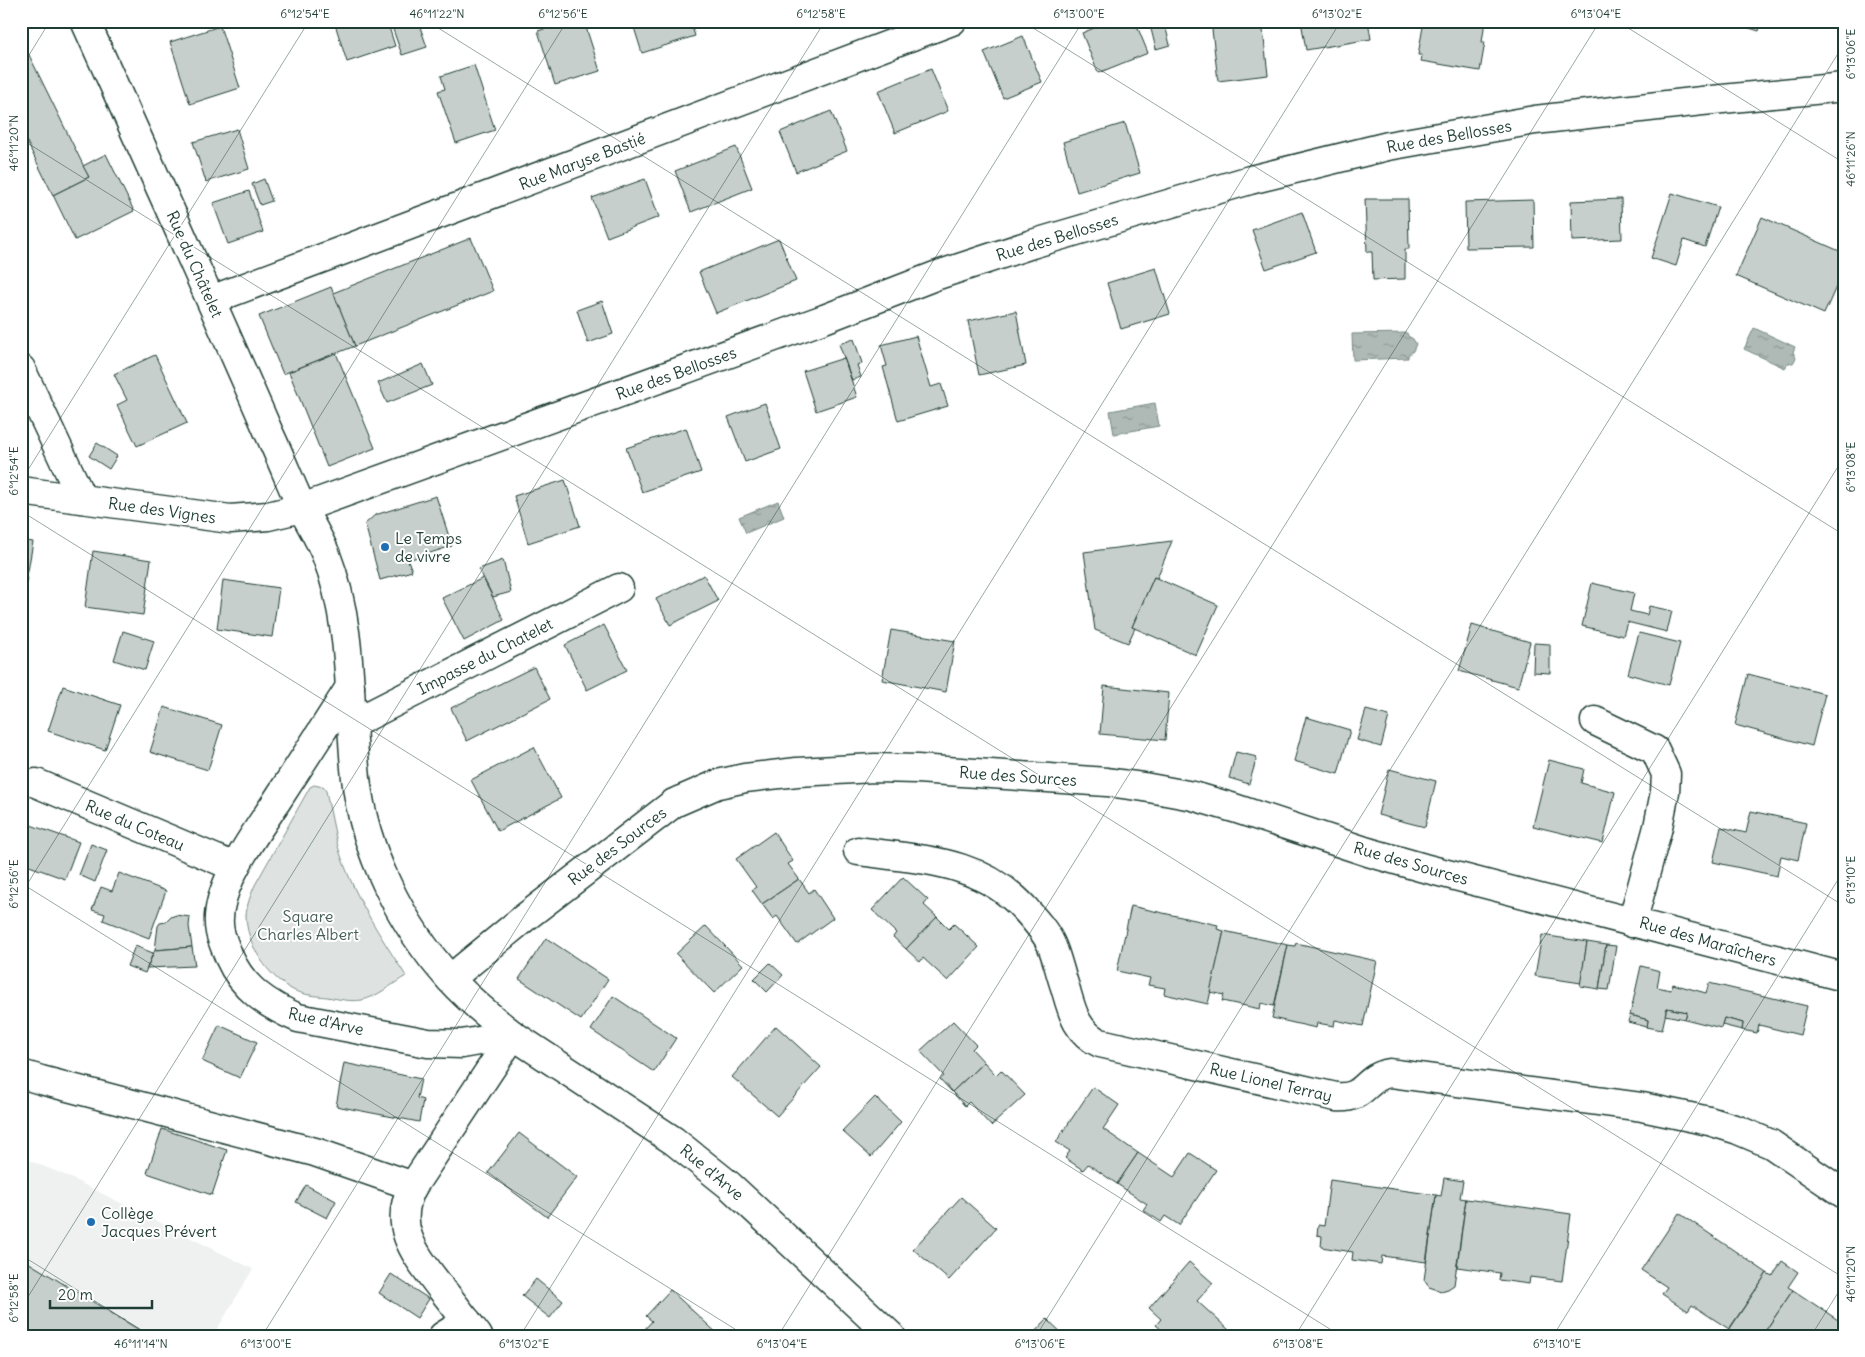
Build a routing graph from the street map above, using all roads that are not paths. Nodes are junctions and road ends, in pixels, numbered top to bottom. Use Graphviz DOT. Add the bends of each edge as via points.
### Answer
graph roads {
  1 [pos="85,21"];
  2 [pos="952,21"];
  3 [pos="1844,87"];
  4 [pos="211,300"];
  5 [pos="21,369"];
  6 [pos="21,491"];
  7 [pos="82,499"];
  8 [pos="302,508"];
  9 [pos="618,588"];
  10 [pos="350,687"];
  11 [pos="1595,721"];
  12 [pos="352,724"];
  13 [pos="36,783"];
  14 [pos="858,851"];
  15 [pos="235,867"];
  16 [pos="1632,922"];
  17 [pos="1844,977"];
  18 [pos="450,979"];
  19 [pos="513,1035"];
  20 [pos="21,1074"];
  21 [pos="413,1186"];
  22 [pos="1844,1194"];
  23 [pos="472,1328"];
  24 [pos="443,1336"];
  25 [pos="891,1336"];
  1 -- 4 [label="street, Rue du Châtelet"];
  2 -- 4 [label="street, Rue Maryse Bastié"];
  3 -- 8 [label="street, Rue des Bellosses" via="1535,120 1388,146 1250,180 1041,241 935,276"];
  4 -- 8 [label="street, Rue du Châtelet"];
  5 -- 7 [label="street"];
  6 -- 7 [label="street, Rue des Vignes"];
  7 -- 8 [label="street, Rue des Vignes" via="230,520"];
  8 -- 10 [label="street, Rue d'Arve" via="325,552 336,585 344,618"];
  9 -- 12 [label="street, Impasse du Chatelet"];
  10 -- 12 [label="street, Rue d'Arve"];
  10 -- 15 [label="street, Rue d'Arve"];
  11 -- 16 [label="street, Rue des Maraîchers" via="1655,750 1666,774 1658,827"];
  12 -- 18 [label="street, Rue d'Arve" via="356,780 365,826 379,866 417,937"];
  13 -- 15 [label="street, Rue du Coteau"];
  14 -- 22 [label="street, Rue Lionel Terray" via="959,866 1008,892 1048,939 1075,1020 1085,1033 1100,1043 1336,1097 1354,1096 1376,1077 1390,1073 1669,1112 1724,1125 1760,1139"];
  15 -- 19 [label="street, Rue d'Arve" via="223,893 220,932 241,979 267,1002 298,1018 428,1042 462,1044"];
  16 -- 17 [label="street, Rue des Maraîchers"];
  16 -- 18 [label="street, Rue des Sources" via="1424,868 1234,808 1163,790 1107,782 917,769 832,770 731,781 674,803"];
  18 -- 19 [label="street, Rue d'Arve"];
  19 -- 21 [label="street"];
  19 -- 25 [label="street, Rue d'Arve" via="674,1141 723,1179"];
  20 -- 21 [label="street" via="315,1152"];
  21 -- 23 [label="street" via="404,1216 406,1234 420,1261"];
  23 -- 24 [label="street"];
}
